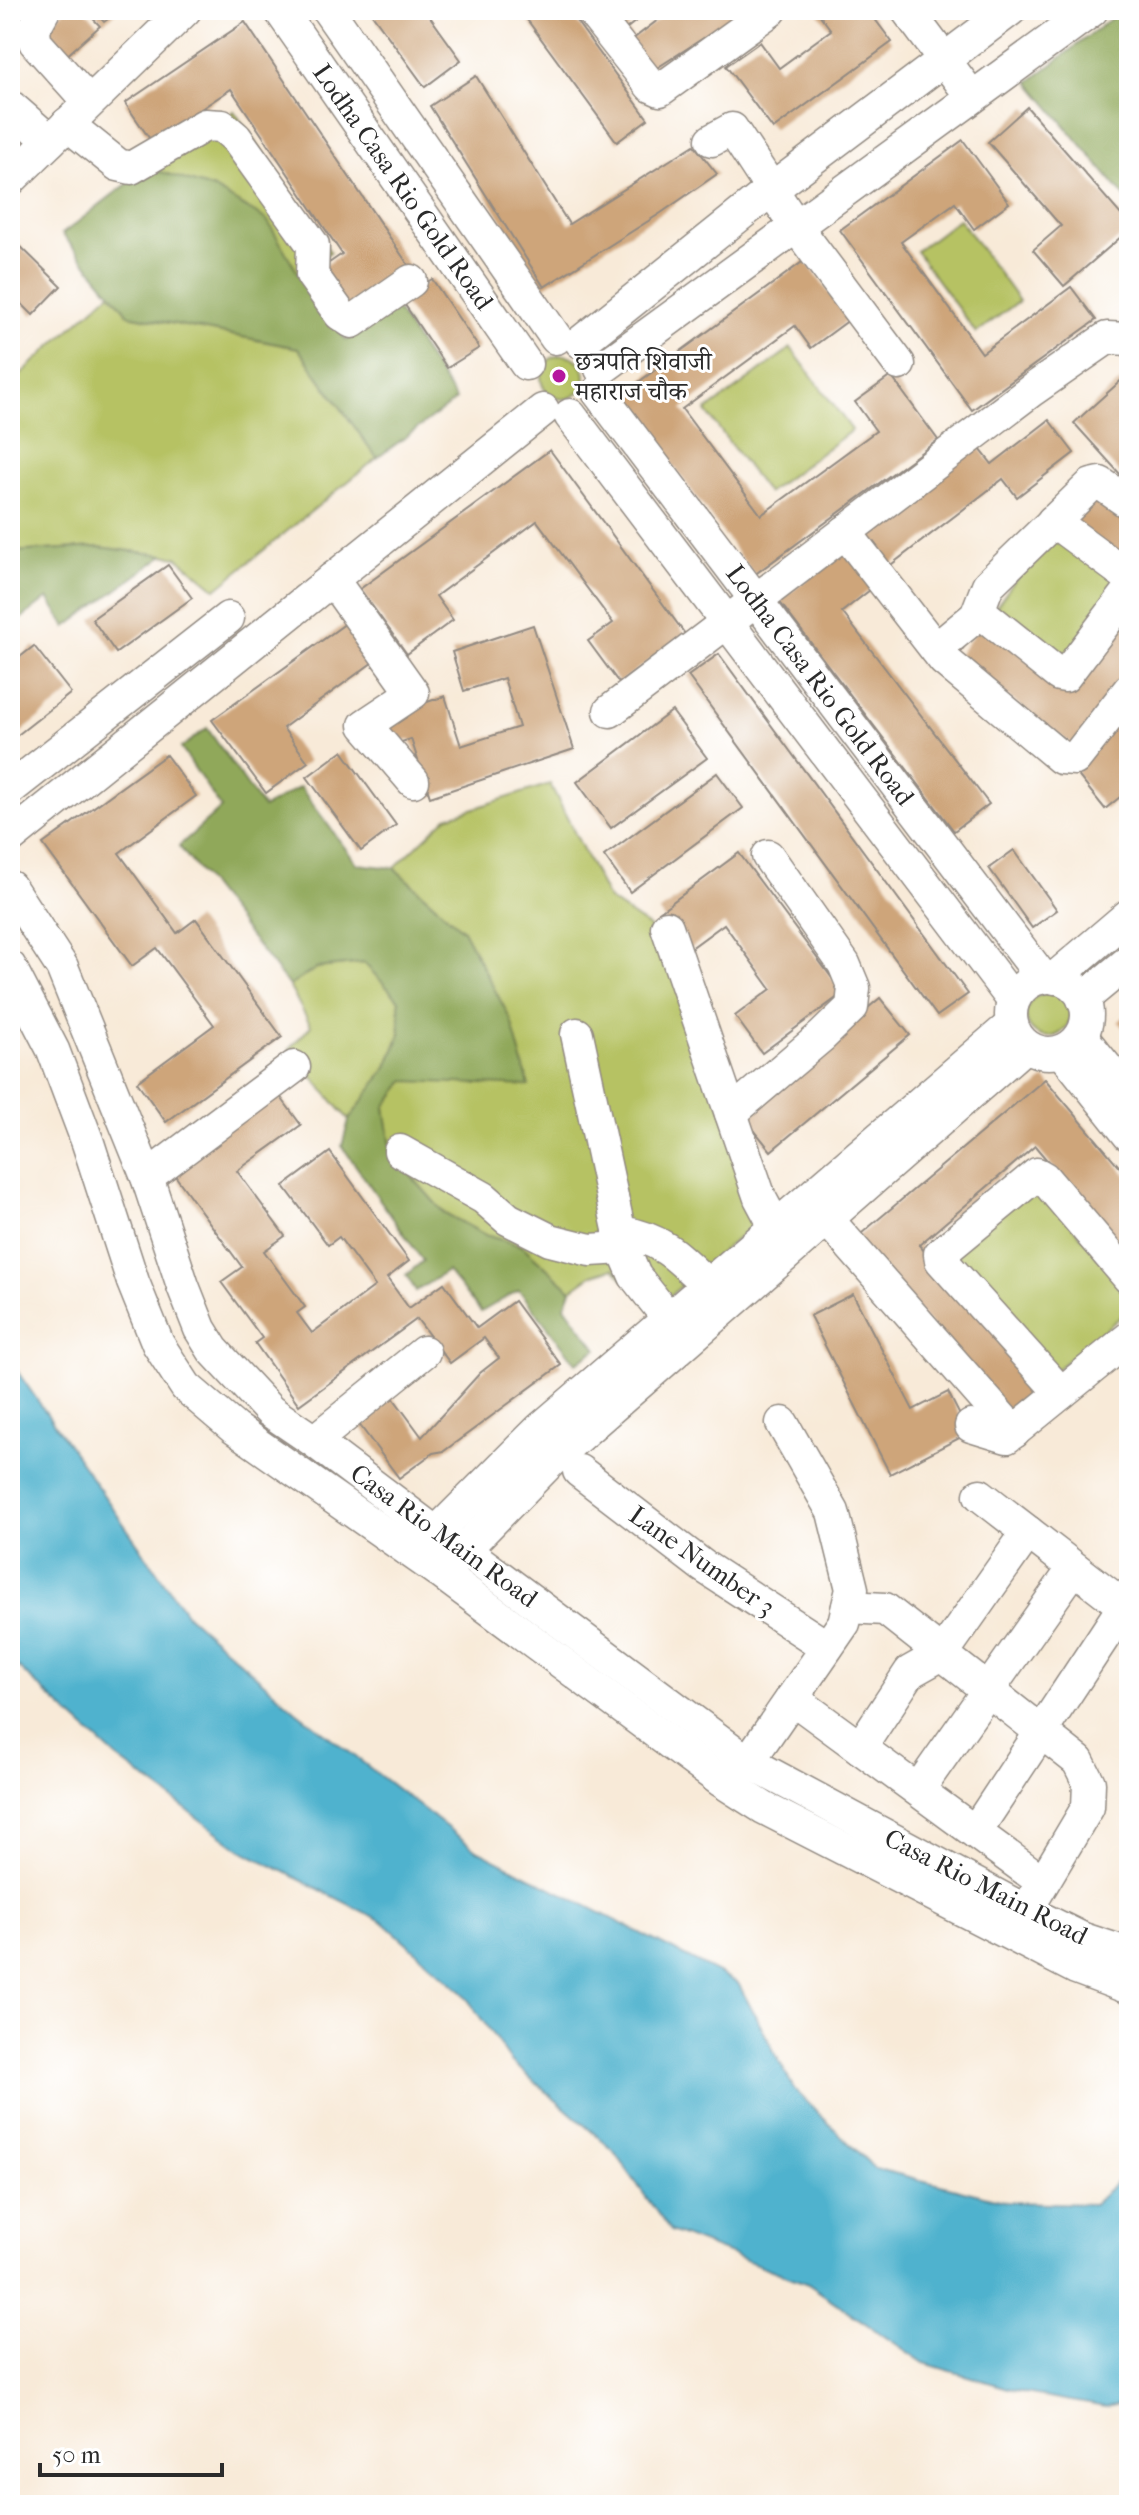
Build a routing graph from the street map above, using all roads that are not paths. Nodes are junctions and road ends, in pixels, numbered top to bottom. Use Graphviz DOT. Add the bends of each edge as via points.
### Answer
graph roads {
  1 [pos="44,10"];
  2 [pos="185,10"];
  3 [pos="280,10"];
  4 [pos="328,10"];
  5 [pos="591,10"];
  6 [pos="771,10"];
  7 [pos="907,10"];
  8 [pos="1010,10"];
  9 [pos="1092,10"];
  10 [pos="1048,22"];
  11 [pos="943,59"];
  12 [pos="972,97"];
  13 [pos="10,106"];
  14 [pos="68,123"];
  15 [pos="712,140"];
  16 [pos="10,180"];
  17 [pos="771,190"];
  18 [pos="795,225"];
  19 [pos="411,281"];
  20 [pos="1129,339"];
  21 [pos="568,340"];
  22 [pos="526,364"];
  23 [pos="899,364"];
  24 [pos="600,381"];
  25 [pos="556,413"];
  26 [pos="1129,503"];
  27 [pos="1053,521"];
  28 [pos="845,532"];
  29 [pos="1129,577"];
  30 [pos="332,579"];
  31 [pos="1129,591"];
  32 [pos="756,600"];
  33 [pos="979,611"];
  34 [pos="228,618"];
  35 [pos="727,622"];
  36 [pos="936,649"];
  37 [pos="1129,690"];
  38 [pos="610,711"];
  39 [pos="413,781"];
  40 [pos="10,789"];
  41 [pos="10,838"];
  42 [pos="768,856"];
  43 [pos="10,887"];
  44 [pos="1129,915"];
  45 [pos="667,927"];
  46 [pos="1129,961"];
  47 [pos="10,967"];
  48 [pos="1049,977"];
  49 [pos="1083,999"];
  50 [pos="1017,1024"];
  51 [pos="577,1034"];
  52 [pos="1072,1044"];
  53 [pos="294,1067"];
  54 [pos="1129,1095"];
  55 [pos="731,1113"];
  56 [pos="1129,1135"];
  57 [pos="400,1151"];
  58 [pos="147,1177"];
  59 [pos="827,1219"];
  60 [pos="784,1237"];
  61 [pos="621,1240"];
  62 [pos="755,1262"];
  63 [pos="1129,1278"];
  64 [pos="707,1285"];
  65 [pos="669,1319"];
  66 [pos="1129,1338"];
  67 [pos="424,1352"];
  68 [pos="1061,1393"];
  69 [pos="574,1420"];
  70 [pos="782,1423"];
  71 [pos="971,1426"];
  72 [pos="1014,1432"];
  73 [pos="314,1441"];
  74 [pos="579,1471"];
  75 [pos="980,1495"];
  76 [pos="1028,1532"];
  77 [pos="436,1533"];
  78 [pos="464,1550"];
  79 [pos="413,1556"];
  80 [pos="1074,1568"];
  81 [pos="441,1573"];
  82 [pos="848,1607"];
  83 [pos="1126,1608"];
  84 [pos="827,1647"];
  85 [pos="942,1654"];
  86 [pos="988,1691"];
  87 [pos="792,1698"];
  88 [pos="1041,1731"];
  89 [pos="860,1748"];
  90 [pos="748,1762"];
  91 [pos="918,1790"];
  92 [pos="975,1832"];
  93 [pos="1043,1882"];
  94 [pos="1026,1911"];
  95 [pos="1129,1954"];
  96 [pos="1129,1988"];
  1 -- 14 [label="street" via="34,28 35,42"];
  2 -- 14 [label="street"];
  3 -- 22 [label="street, Lodha Casa Rio Gold Road"];
  4 -- 21 [label="street, Lodha Casa Rio Gold Road"];
  5 -- 6 [label="street" via="651,86 660,90"];
  7 -- 11 [label="street"];
  8 -- 11 [label="street"];
  9 -- 10 [label="street"];
  10 -- 12 [label="street"];
  11 -- 12 [label="street"];
  11 -- 17 [label="street"];
  12 -- 18 [label="street"];
  13 -- 14 [label="street"];
  14 -- 16 [label="street"];
  14 -- 19 [label="street" via="118,165 131,168 205,125 222,126 313,245 312,275 352,322"];
  15 -- 17 [label="street" via="732,129"];
  17 -- 18 [label="street"];
  17 -- 21 [label="street"];
  18 -- 23 [label="street"];
  18 -- 24 [label="street"];
  20 -- 28 [label="street" via="1107,338"];
  21 -- 22 [label="street" via="535,349"];
  21 -- 24 [label="street, Lodha Casa Rio Gold Road" via="592,350"];
  22 -- 25 [label="street, Lodha Casa Rio Gold Road" via="529,398"];
  24 -- 25 [label="street" via="588,406"];
  24 -- 32 [label="street, Lodha Casa Rio Gold Road"];
  25 -- 30 [label="street"];
  25 -- 35 [label="street, Lodha Casa Rio Gold Road"];
  26 -- 27 [label="street" via="1100,483 1091,485"];
  27 -- 29 [label="street"];
  27 -- 33 [label="street" via="988,585"];
  28 -- 32 [label="street"];
  28 -- 36 [label="street"];
  30 -- 39 [label="street" via="413,693 365,725"];
  30 -- 41 [label="street"];
  31 -- 33 [label="street" via="1065,676"];
  32 -- 35 [label="street"];
  32 -- 48 [label="street, Lodha Casa Rio Gold Road"];
  33 -- 36 [label="street"];
  34 -- 40 [label="street"];
  35 -- 38 [label="street"];
  35 -- 50 [label="street, Lodha Casa Rio Gold Road"];
  36 -- 37 [label="street" via="1061,758 1075,759"];
  42 -- 55 [label="street" via="844,964 854,988 852,1007"];
  43 -- 58 [label="street, Casa Rio Main Road" via="62,967"];
  44 -- 48 [label="street"];
  45 -- 55 [label="street"];
  46 -- 49 [label="street"];
  47 -- 79 [label="street, Casa Rio Main Road" via="53,1050 158,1344 186,1387 234,1428"];
  48 -- 49 [label="street, Lodha Casa Rio Gold Road" via="1067,981"];
  48 -- 50 [label="street" via="1020,990"];
  49 -- 52 [label="street" via="1087,1011"];
  50 -- 52 [label="street" via="1049,1054"];
  50 -- 59 [label="street"];
  50 -- 60 [label="street"];
  51 -- 61 [label="street"];
  52 -- 54 [label="street"];
  52 -- 56 [label="street"];
  53 -- 58 [label="street"];
  55 -- 60 [label="street" via="760,1198"];
  57 -- 61 [label="street" via="550,1240 590,1250"];
  58 -- 73 [label="street, Casa Rio Main Road" via="183,1286 213,1350 270,1411"];
  59 -- 60 [label="street"];
  59 -- 72 [label="street"];
  60 -- 62 [label="street"];
  61 -- 64 [label="street" via="641,1235 660,1243"];
  61 -- 65 [label="street" via="635,1276"];
  62 -- 64 [label="street"];
  62 -- 69 [label="street"];
  63 -- 68 [label="street" via="1037,1174 940,1254"];
  64 -- 65 [label="street"];
  65 -- 69 [label="street"];
  66 -- 68 [label="street"];
  67 -- 73 [label="street"];
  68 -- 72 [label="street"];
  69 -- 77 [label="street" via="539,1430"];
  69 -- 78 [label="street" via="557,1455"];
  70 -- 82 [label="street" via="833,1512 852,1589"];
  71 -- 72 [label="street" via="1001,1437"];
  73 -- 77 [label="street, Casa Rio Main Road"];
  74 -- 84 [label="street, Lane Number 3" via="703,1566"];
  75 -- 76 [label="street"];
  76 -- 80 [label="street"];
  76 -- 85 [label="street"];
  77 -- 78 [label="street, Casa Rio Main Road"];
  77 -- 79 [label="street"];
  78 -- 81 [label="street"];
  78 -- 90 [label="street, Casa Rio Main Road"];
  79 -- 81 [label="street, Casa Rio Main Road"];
  80 -- 83 [label="street"];
  80 -- 86 [label="street"];
  81 -- 96 [label="street, Casa Rio Main Road" via="764,1808 1076,1968"];
  82 -- 84 [label="street"];
  82 -- 85 [label="street" via="885,1609"];
  83 -- 88 [label="street"];
  84 -- 87 [label="street"];
  85 -- 86 [label="street"];
  85 -- 89 [label="street" via="910,1672"];
  86 -- 88 [label="street"];
  86 -- 91 [label="street"];
  87 -- 89 [label="street"];
  87 -- 90 [label="street"];
  88 -- 92 [label="street"];
  88 -- 93 [label="street" via="1078,1761 1089,1783 1088,1807"];
  89 -- 91 [label="street"];
  90 -- 94 [label="street, Casa Rio Main Road"];
  91 -- 92 [label="street"];
  92 -- 93 [label="street"];
  93 -- 94 [label="street"];
  94 -- 95 [label="street, Casa Rio Main Road"];
}
